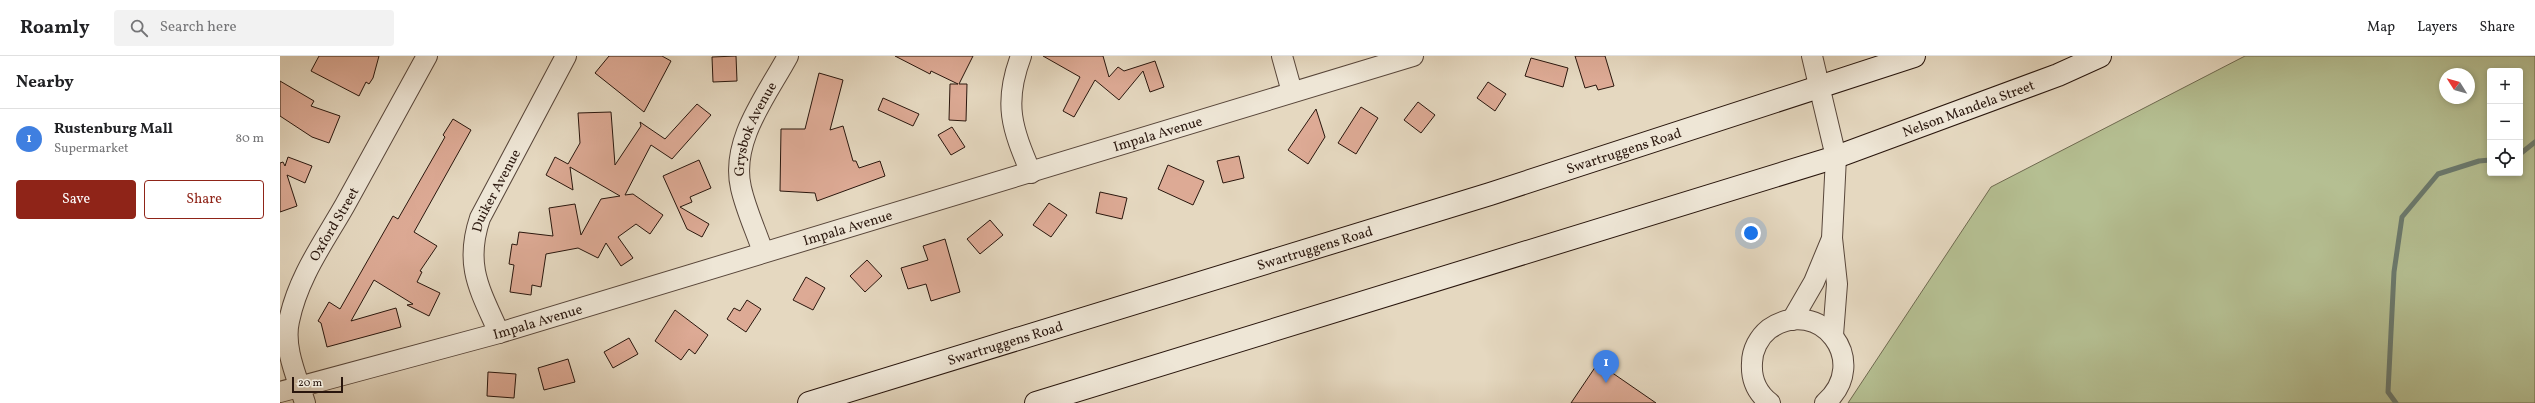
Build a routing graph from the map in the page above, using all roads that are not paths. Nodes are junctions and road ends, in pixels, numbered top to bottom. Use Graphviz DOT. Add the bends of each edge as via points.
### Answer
graph roads {
  1 [pos="427,56"];
  2 [pos="566,56"];
  3 [pos="788,56"];
  4 [pos="1021,56"];
  5 [pos="1282,56"];
  6 [pos="1413,56"];
  7 [pos="1812,56"];
  8 [pos="1914,56"];
  9 [pos="2100,56"];
  10 [pos="1819,87"];
  11 [pos="1292,92"];
  12 [pos="1836,156"];
  13 [pos="1031,173"];
  14 [pos="1832,238"];
  15 [pos="763,252"];
  16 [pos="1792,320"];
  17 [pos="499,333"];
  18 [pos="1833,336"];
  19 [pos="280,392"];
  20 [pos="302,394"];
  21 [pos="809,403"];
  22 [pos="1036,403"];
  23 [pos="1770,403"];
  24 [pos="1825,403"];
  1 -- 20 [label="street, Oxford Street" via="345,206 312,258 297,292 288,322 288,349"];
  2 -- 17 [label="street, Duiker Avenue" via="480,218 473,238 472,259 477,282"];
  3 -- 15 [label="street, Grysbok Avenue" via="749,127 739,170 741,188"];
  4 -- 13 [label="street" via="1010,96 1018,139"];
  5 -- 11 [label="street"];
  6 -- 11 [label="street, Impala Avenue"];
  7 -- 10 [label="street"];
  8 -- 10 [label="main road, Swartruggens Road"];
  9 -- 12 [label="main road, Nelson Mandela Street" via="2058,76"];
  10 -- 12 [label="street"];
  10 -- 21 [label="main road, Swartruggens Road" via="1490,194"];
  11 -- 13 [label="street, Impala Avenue"];
  12 -- 14 [label="street"];
  12 -- 22 [label="main road"];
  13 -- 15 [label="street, Impala Avenue"];
  14 -- 16 [label="street" via="1814,282"];
  14 -- 18 [label="street" via="1837,284"];
  15 -- 17 [label="street, Impala Avenue"];
  16 -- 18 [label="street" via="1807,320 1821,325"];
  16 -- 23 [label="street" via="1778,324 1765,332 1756,344 1752,358 1752,373 1756,387"];
  17 -- 20 [label="street, Impala Avenue"];
  18 -- 24 [label="street" via="1841,349 1844,365 1842,381 1834,395"];
  19 -- 20 [label="street, Impala Avenue"];
}
